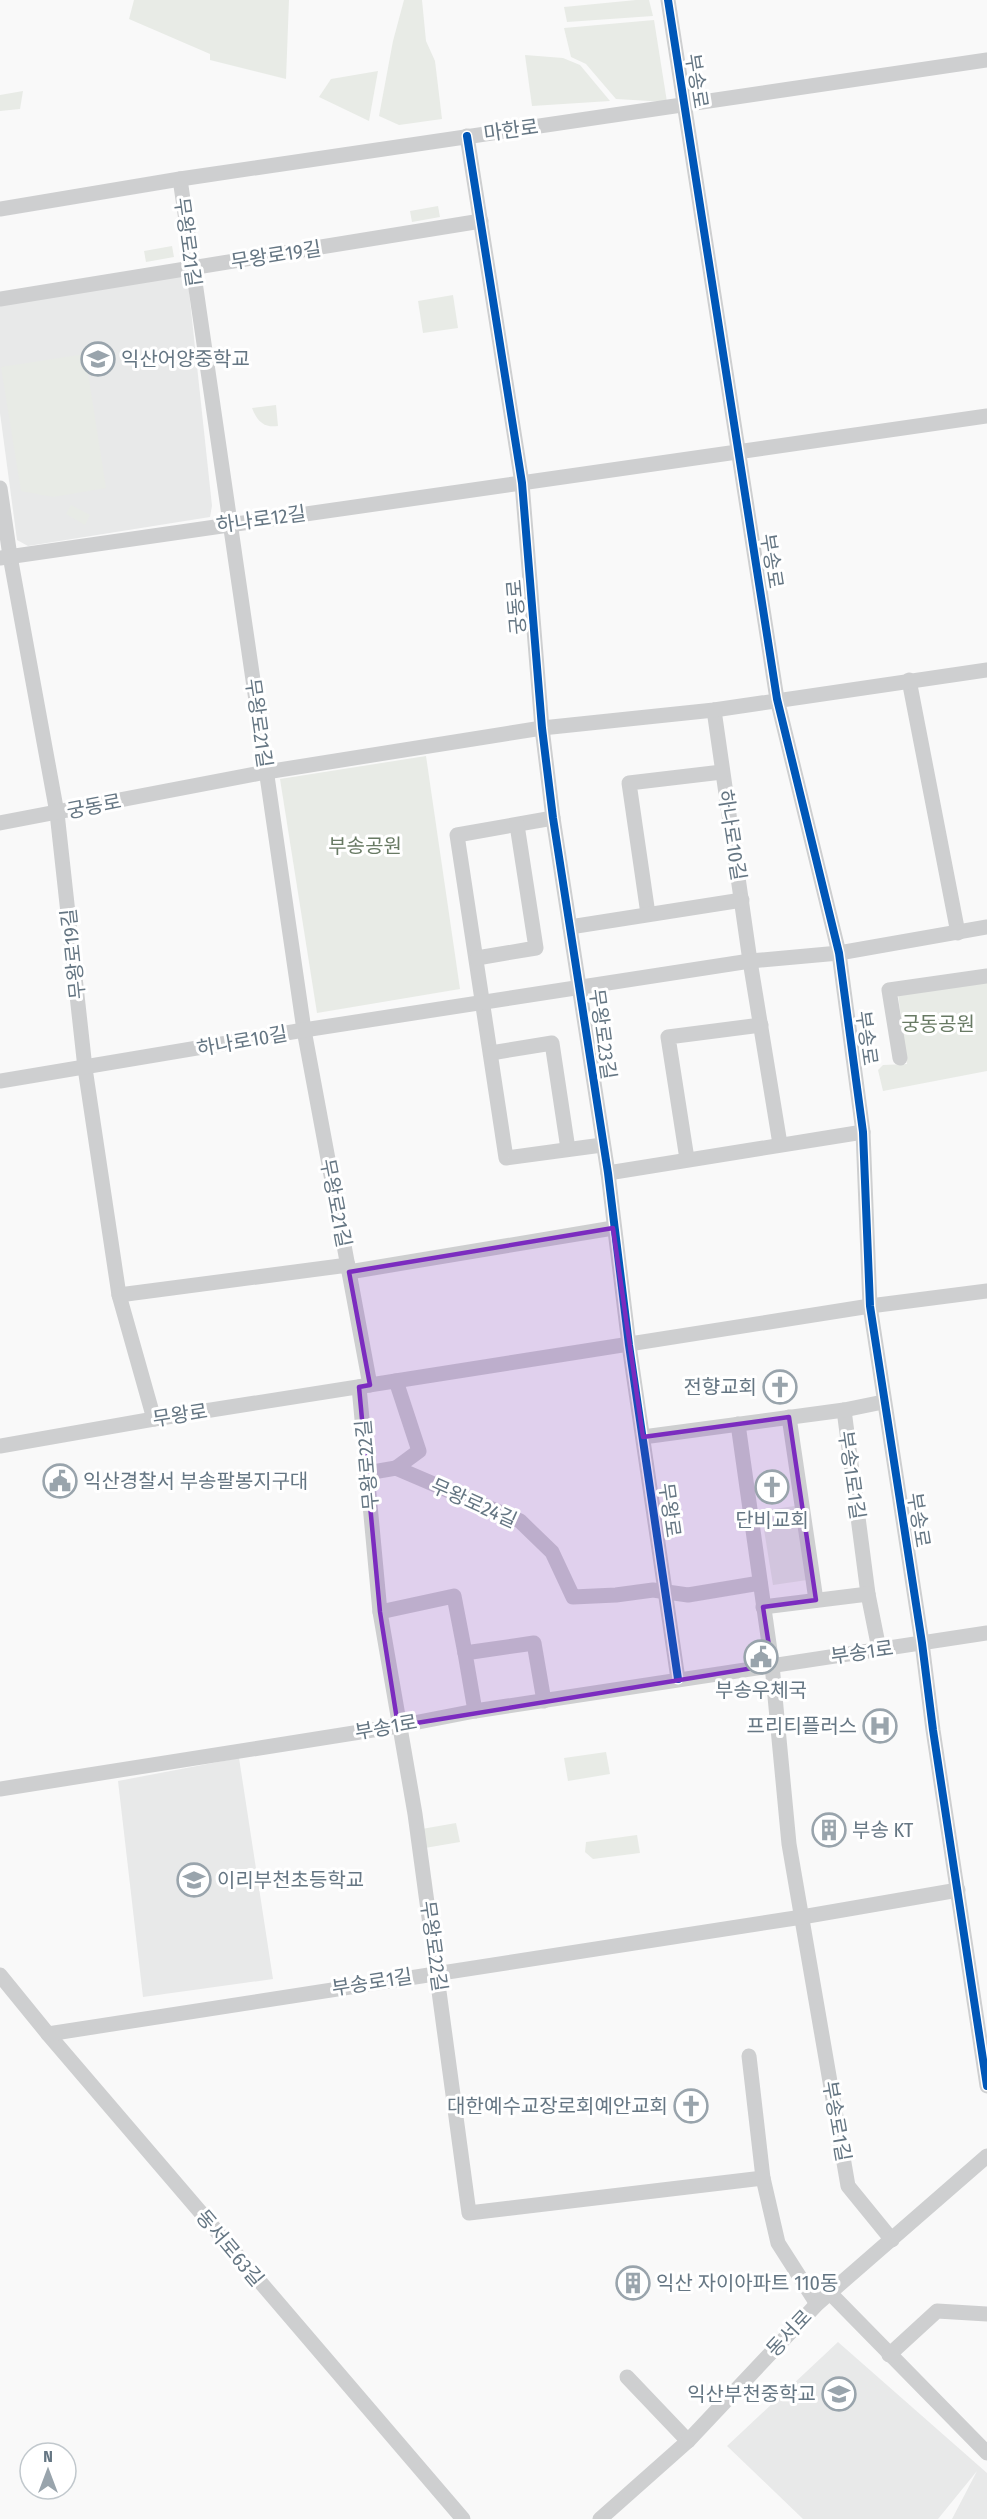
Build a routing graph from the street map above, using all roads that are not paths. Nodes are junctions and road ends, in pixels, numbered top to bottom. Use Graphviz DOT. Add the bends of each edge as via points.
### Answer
graph roads {
  1 [pos="668,0"];
  2 [pos="987,60"];
  3 [pos="684,105"];
  4 [pos="467,136"];
  5 [pos="180,179"];
  6 [pos="0,209"];
  7 [pos="481,221"];
  8 [pos="192,269"];
  9 [pos="0,299"];
  10 [pos="987,416"];
  11 [pos="738,452"];
  12 [pos="522,483"];
  13 [pos="0,488"];
  14 [pos="229,524"];
  15 [pos="5,557"];
  16 [pos="987,670"];
  17 [pos="909,680"];
  18 [pos="777,699"];
  19 [pos="714,710"];
  20 [pos="542,728"];
  21 [pos="266,772"];
  22 [pos="722,772"];
  23 [pos="57,813"];
  24 [pos="553,818"];
  25 [pos="0,823"];
  26 [pos="517,825"];
  27 [pos="742,900"];
  28 [pos="648,914"];
  29 [pos="570,927"];
  30 [pos="987,927"];
  31 [pos="958,933"];
  32 [pos="839,953"];
  33 [pos="477,958"];
  34 [pos="750,961"];
  35 [pos="987,976"];
  36 [pos="579,988"];
  37 [pos="483,1002"];
  38 [pos="761,1025"];
  39 [pos="304,1030"];
  40 [pos="491,1053"];
  41 [pos="900,1058"];
  42 [pos="86,1068"];
  43 [pos="0,1080"];
  44 [pos="863,1132"];
  45 [pos="780,1144"];
  46 [pos="603,1145"];
  47 [pos="568,1149"];
  48 [pos="687,1159"];
  49 [pos="608,1173"];
  50 [pos="614,1228"];
  51 [pos="348,1268"];
  52 [pos="987,1291"];
  53 [pos="119,1295"];
  54 [pos="870,1306"];
  55 [pos="629,1345"];
  56 [pos="396,1381"];
  57 [pos="365,1386"];
  58 [pos="883,1402"];
  59 [pos="844,1410"];
  60 [pos="789,1418"];
  61 [pos="154,1419"];
  62 [pos="738,1424"];
  63 [pos="643,1437"];
  64 [pos="0,1446"];
  65 [pos="396,1468"];
  66 [pos="367,1473"];
  67 [pos="760,1583"];
  68 [pos="666,1592"];
  69 [pos="868,1594"];
  70 [pos="816,1600"];
  71 [pos="763,1607"];
  72 [pos="380,1612"];
  73 [pos="987,1633"];
  74 [pos="922,1643"];
  75 [pos="879,1649"];
  76 [pos="465,1653"];
  77 [pos="772,1665"];
  78 [pos="678,1679"];
  79 [pos="544,1701"];
  80 [pos="475,1711"];
  81 [pos="398,1726"];
  82 [pos="0,1789"];
  83 [pos="958,1890"];
  84 [pos="802,1917"];
  85 [pos="438,1972"];
  86 [pos="0,1975"];
  87 [pos="48,2034"];
  88 [pos="749,2056"];
  89 [pos="987,2086"];
  90 [pos="987,2156"];
  91 [pos="763,2178"];
  92 [pos="892,2240"];
  93 [pos="830,2293"];
  94 [pos="817,2304"];
  95 [pos="987,2314"];
  96 [pos="889,2355"];
  97 [pos="627,2377"];
  98 [pos="688,2441"];
  99 [pos="987,2453"];
  100 [pos="463,2519"];
  101 [pos="600,2519"];
  1 -- 3 [label="street, 부송로"];
  2 -- 3 [label="street, 마한로"];
  3 -- 4 [label="street, 마한로"];
  3 -- 11 [label="street, 부송로"];
  4 -- 5 [label="street, 마한로"];
  4 -- 7 [label="street, 궁동로"];
  5 -- 6 [label="street, 마한로"];
  5 -- 8 [label="street, 무왕로21길"];
  7 -- 8 [label="street, 무왕로19길"];
  7 -- 12 [label="street, 궁동로"];
  8 -- 9 [label="street, 무왕로19길"];
  8 -- 14 [label="street, 무왕로21길"];
  10 -- 11 [label="street, 하나로12길"];
  11 -- 12 [label="street, 하나로12길"];
  11 -- 18 [label="street, 부송로"];
  12 -- 14 [label="street, 하나로12길"];
  12 -- 20 [label="street, 궁동로"];
  13 -- 15 [label="street, 무왕로19길"];
  14 -- 15 [label="street, 하나로12길"];
  14 -- 21 [label="street, 무왕로21길"];
  15 -- 23 [label="street, 무왕로19길"];
  16 -- 17 [label="street, 궁동로"];
  17 -- 18 [label="street, 궁동로"];
  17 -- 31 [label="street"];
  18 -- 19 [label="street, 궁동로"];
  18 -- 32 [label="street, 부송로"];
  19 -- 20 [label="street, 궁동로"];
  19 -- 22 [label="street, 하나로10길"];
  20 -- 21 [label="street, 궁동로"];
  20 -- 24 [label="street, 무왕로23길"];
  21 -- 23 [label="street, 궁동로"];
  21 -- 39 [label="street, 무왕로21길"];
  22 -- 27 [label="street, 하나로10길"];
  22 -- 28 [label="street" via="629,783"];
  23 -- 25 [label="street, 궁동로"];
  23 -- 42 [label="street, 무왕로19길"];
  24 -- 26 [label="street"];
  24 -- 29 [label="street, 무왕로23길"];
  26 -- 33 [label="street" via="536,948"];
  26 -- 33 [label="street" via="457,835"];
  27 -- 28 [label="street"];
  27 -- 34 [label="street, 하나로10길"];
  28 -- 29 [label="street"];
  29 -- 36 [label="street, 무왕로23길"];
  30 -- 31 [label="street, 하나로10길"];
  31 -- 32 [label="street, 하나로10길"];
  32 -- 34 [label="street, 하나로10길"];
  32 -- 44 [label="street, 부송로"];
  33 -- 37 [label="street"];
  34 -- 36 [label="street, 하나로10길"];
  34 -- 38 [label="street, 하나로10길"];
  35 -- 41 [label="street" via="890,990"];
  36 -- 37 [label="street, 하나로10길"];
  36 -- 46 [label="street, 무왕로23길"];
  37 -- 39 [label="street, 하나로10길"];
  37 -- 40 [label="street"];
  38 -- 45 [label="street, 하나로10길"];
  38 -- 48 [label="street" via="668,1037"];
  39 -- 42 [label="street, 하나로10길"];
  39 -- 51 [label="street, 무왕로21길"];
  40 -- 47 [label="street" via="506,1158"];
  40 -- 47 [label="street" via="552,1043"];
  42 -- 43 [label="street, 하나로10길"];
  42 -- 53 [label="street, 무왕로19길"];
  44 -- 45 [label="street"];
  44 -- 54 [label="street, 부송로"];
  45 -- 48 [label="street"];
  46 -- 47 [label="street"];
  46 -- 49 [label="street, 무왕로23길"];
  48 -- 49 [label="street"];
  49 -- 50 [label="street, 무왕로23길"];
  50 -- 51 [label="street, 무왕로21길"];
  50 -- 55 [label="street, 무왕로23길"];
  51 -- 53 [label="street, 무왕로21길"];
  51 -- 57 [label="street, 무왕로21길"];
  52 -- 54 [label="street, 무왕로"];
  53 -- 61 [label="street, 무왕로19길"];
  54 -- 55 [label="street, 무왕로"];
  54 -- 58 [label="street, 부송로"];
  55 -- 56 [label="street, 무왕로"];
  55 -- 63 [label="street, 무왕로"];
  56 -- 57 [label="street, 무왕로"];
  56 -- 65 [label="street" via="419,1451"];
  57 -- 61 [label="street, 무왕로"];
  57 -- 66 [label="street, 무왕로22길"];
  58 -- 59 [label="street"];
  58 -- 74 [label="street, 부송로"];
  59 -- 60 [label="street, 부송1로1길"];
  59 -- 69 [label="street, 부송1로1길"];
  60 -- 62 [label="street, 부송1로1길"];
  60 -- 70 [label="street"];
  61 -- 64 [label="street, 무왕로"];
  62 -- 63 [label="street, 부송1로1길"];
  62 -- 67 [label="street"];
  63 -- 68 [label="street, 무왕로"];
  65 -- 66 [label="street"];
  65 -- 68 [label="street, 무왕로24길" via="520,1521 552,1552 573,1596"];
  66 -- 72 [label="street, 무왕로22길"];
  67 -- 68 [label="street, 무왕로24길" via="688,1595"];
  67 -- 71 [label="street"];
  68 -- 78 [label="street, 무왕로"];
  69 -- 70 [label="street"];
  69 -- 75 [label="street, 부송1로1길"];
  70 -- 71 [label="street"];
  71 -- 77 [label="street"];
  72 -- 76 [label="street" via="454,1596"];
  72 -- 81 [label="street, 무왕로22길"];
  73 -- 74 [label="street, 부송1로"];
  74 -- 75 [label="street, 부송1로"];
  74 -- 83 [label="street, 부송로"];
  75 -- 77 [label="street, 부송1로"];
  76 -- 79 [label="street" via="534,1643"];
  76 -- 80 [label="street"];
  77 -- 78 [label="street, 부송1로"];
  77 -- 84 [label="street, 부송로1길" via="789,1844"];
  78 -- 79 [label="street, 부송1로"];
  79 -- 80 [label="street, 부송1로"];
  80 -- 81 [label="street, 부송1로"];
  81 -- 82 [label="street, 부송1로"];
  81 -- 85 [label="street, 무왕로22길"];
  83 -- 84 [label="street, 부송로1길"];
  83 -- 89 [label="street, 부송로"];
  84 -- 85 [label="street, 부송로1길"];
  84 -- 92 [label="street, 부송로1길" via="848,2186"];
  85 -- 87 [label="street, 부송로1길"];
  85 -- 91 [label="street, 무왕로22길" via="470,2213"];
  86 -- 87 [label="street, 동서로63길"];
  87 -- 100 [label="street, 동서로63길"];
  88 -- 91 [label="street"];
  90 -- 92 [label="street, 동서로"];
  91 -- 94 [label="street" via="778,2243"];
  92 -- 93 [label="street, 동서로"];
  93 -- 94 [label="street, 동서로"];
  93 -- 96 [label="street"];
  94 -- 98 [label="street, 동서로"];
  95 -- 96 [label="street" via="937,2311"];
  96 -- 99 [label="street"];
  97 -- 98 [label="street"];
  98 -- 101 [label="street, 동서로"];
}
